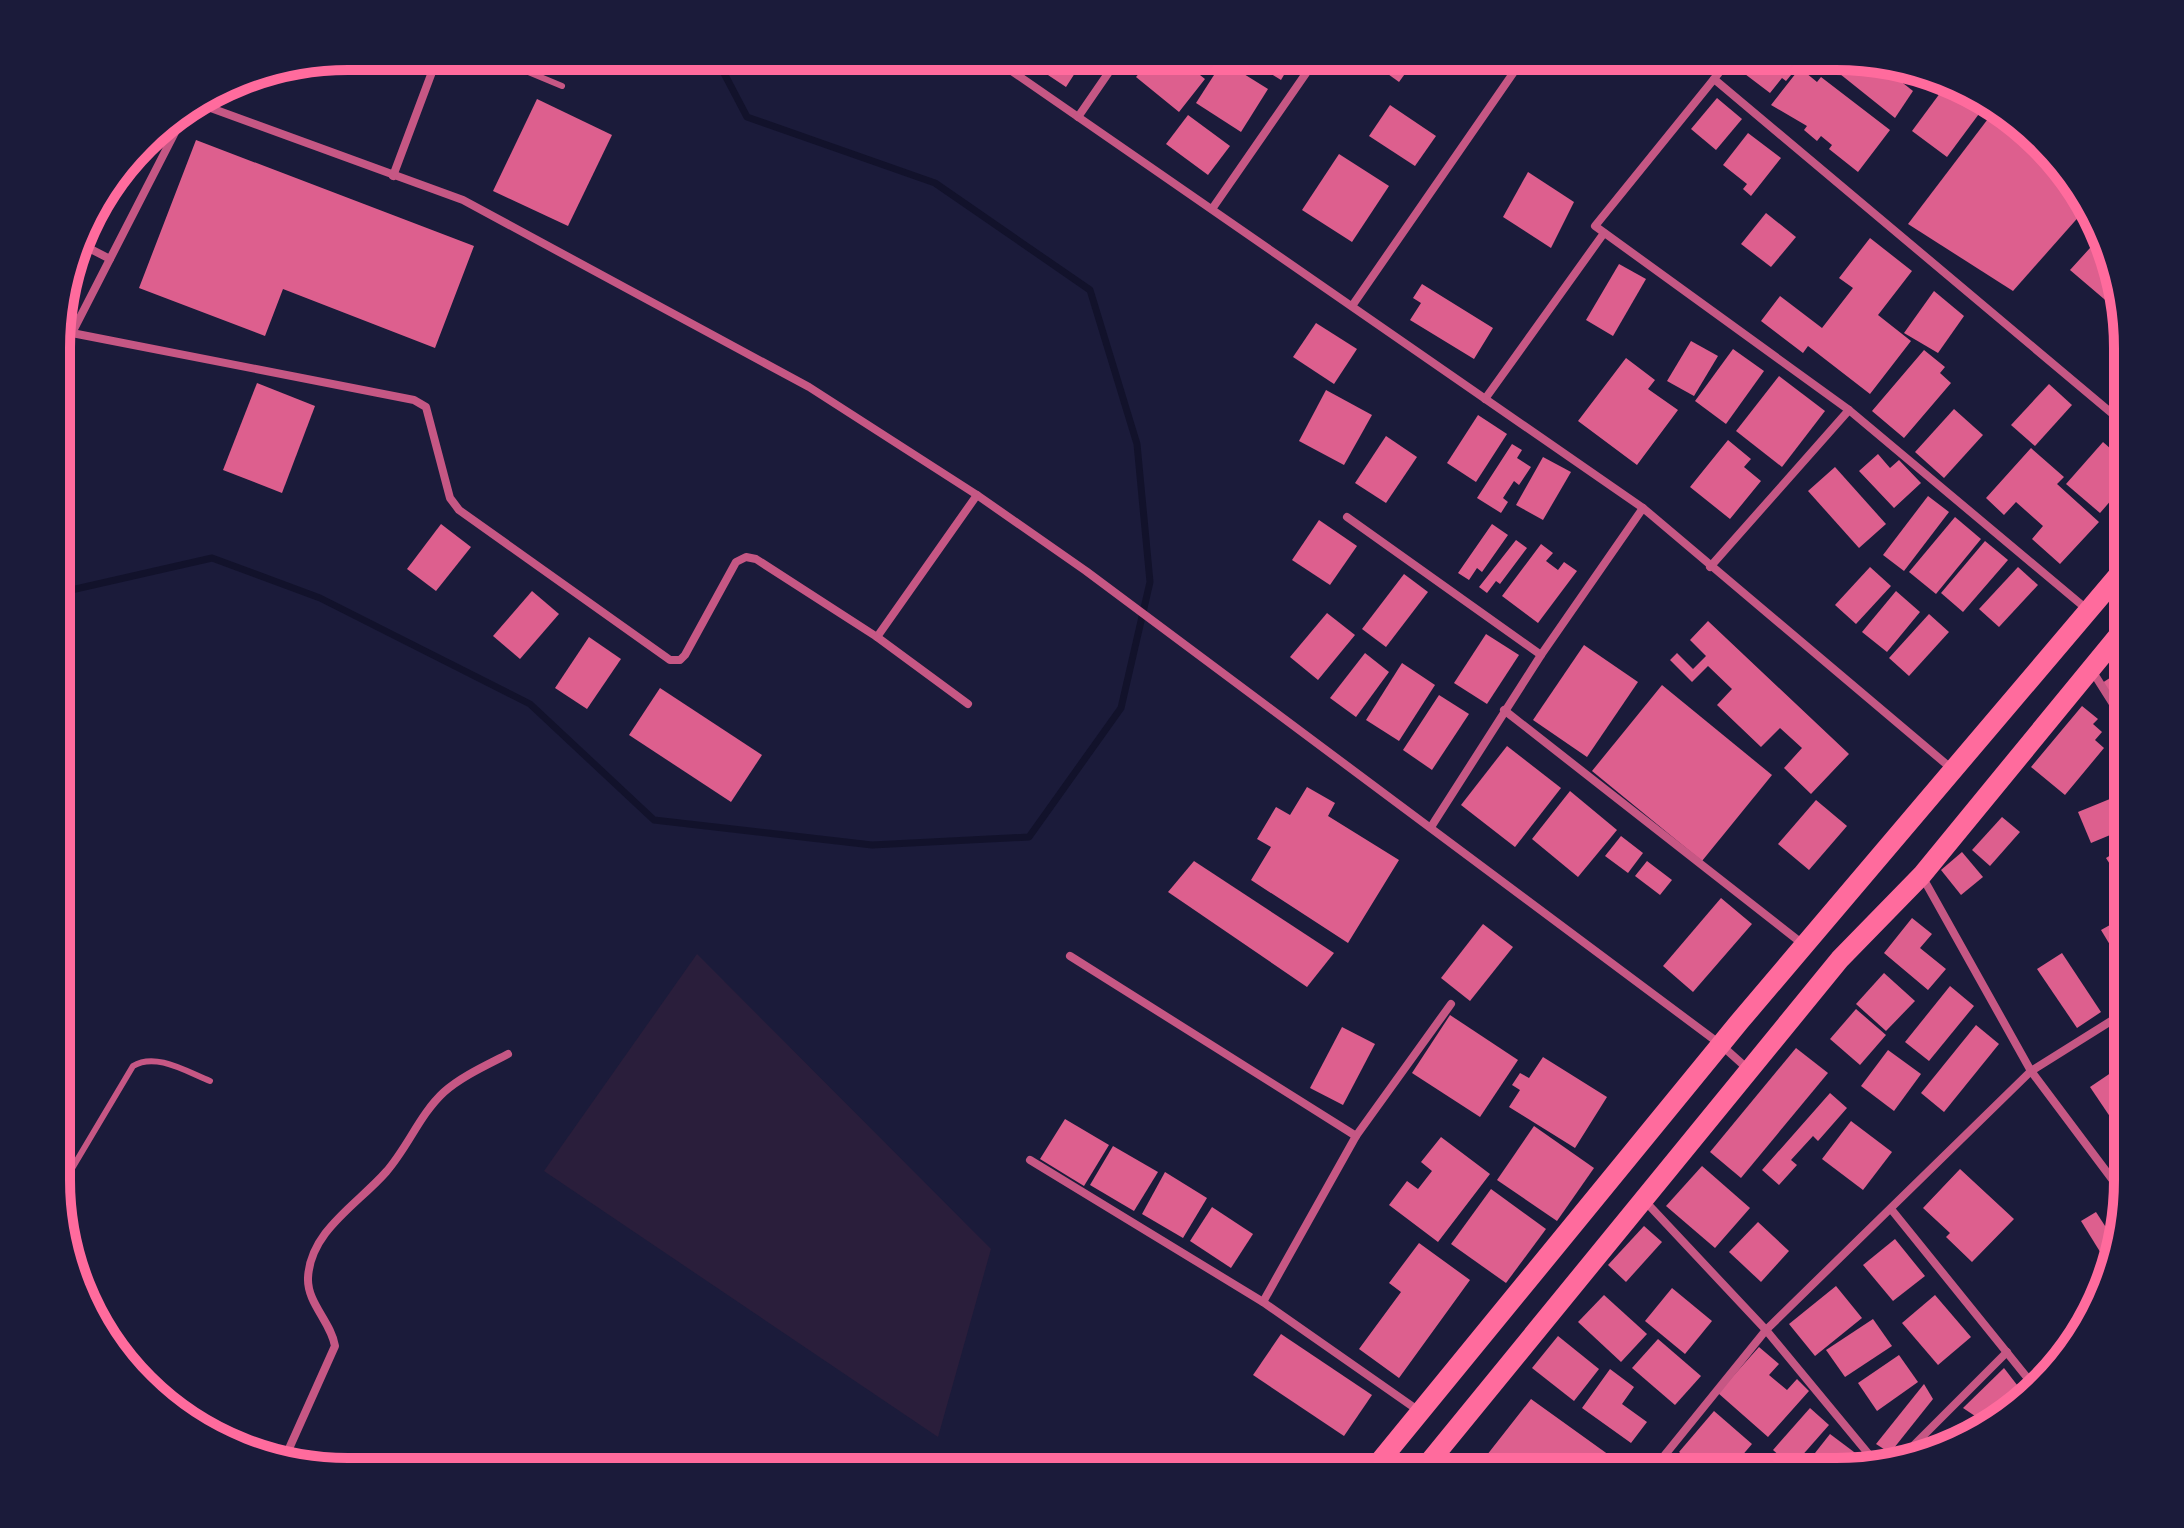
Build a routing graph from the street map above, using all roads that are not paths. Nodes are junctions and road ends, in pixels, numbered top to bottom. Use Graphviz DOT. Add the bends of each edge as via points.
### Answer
graph roads {
  1 [pos="432,71"];
  2 [pos="526,71"];
  3 [pos="1012,71"];
  4 [pos="1110,71"];
  5 [pos="1308,71"];
  6 [pos="1515,71"];
  7 [pos="1720,71"];
  8 [pos="1714,79"];
  9 [pos="562,86"];
  10 [pos="209,107"];
  11 [pos="1078,117"];
  12 [pos="176,130"];
  13 [pos="393,176"];
  14 [pos="1212,209"];
  15 [pos="1604,233"];
  16 [pos="89,248"];
  17 [pos="110,259"];
  18 [pos="1352,306"];
  19 [pos="72,333"];
  20 [pos="1485,399"];
  21 [pos="1849,410"];
  22 [pos="2113,414"];
  23 [pos="977,495"];
  24 [pos="1643,508"];
  25 [pos="1347,517"];
  26 [pos="1710,567"];
  27 [pos="2113,582"];
  28 [pos="2090,611"];
  29 [pos="877,637"];
  30 [pos="2113,641"];
  31 [pos="1541,655"];
  32 [pos="2090,668"];
  33 [pos="968,704"];
  34 [pos="2113,704"];
  35 [pos="1504,710"];
  36 [pos="1954,771"];
  37 [pos="1431,827"];
  38 [pos="1922,875"];
  39 [pos="1805,946"];
  40 [pos="1070,956"];
  41 [pos="1451,1004"];
  42 [pos="2113,1020"];
  43 [pos="1720,1044"];
  44 [pos="508,1054"];
  45 [pos="1751,1071"];
  46 [pos="2031,1071"];
  47 [pos="210,1081"];
  48 [pos="1356,1136"];
  49 [pos="1030,1160"];
  50 [pos="71,1170"];
  51 [pos="2113,1180"];
  52 [pos="1644,1200"];
  53 [pos="1891,1209"];
  54 [pos="1263,1302"];
  55 [pos="1766,1330"];
  56 [pos="2007,1352"];
  57 [pos="2029,1380"];
  58 [pos="1420,1411"];
  59 [pos="1911,1448"];
  60 [pos="288,1451"];
  61 [pos="1870,1456"];
  62 [pos="1382,1458"];
  63 [pos="1433,1458"];
  64 [pos="1662,1458"];
  1 -- 13 [label="street"];
  2 -- 9 [label="lane"];
  3 -- 11 [label="street"];
  4 -- 11 [label="street"];
  5 -- 14 [label="street"];
  6 -- 18 [label="street"];
  7 -- 8 [label="street"];
  8 -- 15 [label="street" via="1595,226"];
  8 -- 22 [label="street"];
  10 -- 13 [label="street"];
  11 -- 14 [label="street"];
  12 -- 17 [label="street"];
  13 -- 23 [label="street" via="463,200 809,387"];
  14 -- 18 [label="street"];
  15 -- 20 [label="street"];
  15 -- 21 [label="street"];
  16 -- 17 [label="street"];
  17 -- 19 [label="street"];
  18 -- 20 [label="street"];
  19 -- 29 [label="street" via="414,400 426,407 450,498 459,510 670,660 685,655 736,562 746,557"];
  20 -- 24 [label="street"];
  21 -- 26 [label="street"];
  21 -- 28 [label="street"];
  23 -- 29 [label="street"];
  23 -- 37 [label="street"];
  24 -- 26 [label="street"];
  24 -- 31 [label="street"];
  25 -- 31 [label="street"];
  26 -- 36 [label="street"];
  27 -- 28 [label="main road"];
  28 -- 36 [label="main road"];
  29 -- 33 [label="street"];
  30 -- 32 [label="main road"];
  31 -- 35 [label="street"];
  32 -- 34 [label="street"];
  32 -- 38 [label="main road"];
  35 -- 37 [label="street"];
  35 -- 39 [label="street"];
  36 -- 39 [label="main road"];
  37 -- 43 [label="street"];
  38 -- 45 [label="main road" via="1840,959"];
  38 -- 46 [label="street"];
  39 -- 43 [label="main road"];
  40 -- 48 [label="street"];
  41 -- 48 [label="street"];
  42 -- 46 [label="street"];
  43 -- 45 [label="street"];
  43 -- 58 [label="main road"];
  44 -- 60 [label="street" via="448,1088 434,1102 387,1171 317,1248 309,1290 335,1346"];
  45 -- 52 [label="main road"];
  46 -- 51 [label="street"];
  46 -- 53 [label="street"];
  47 -- 50 [label="lane" via="163,1062 142,1060 133,1066"];
  48 -- 54 [label="street"];
  49 -- 54 [label="street"];
  52 -- 55 [label="street"];
  52 -- 63 [label="main road"];
  53 -- 55 [label="street"];
  53 -- 56 [label="street"];
  54 -- 58 [label="street"];
  55 -- 61 [label="street"];
  55 -- 64 [label="street"];
  56 -- 57 [label="street"];
  56 -- 59 [label="street"];
  58 -- 62 [label="main road"];
}
